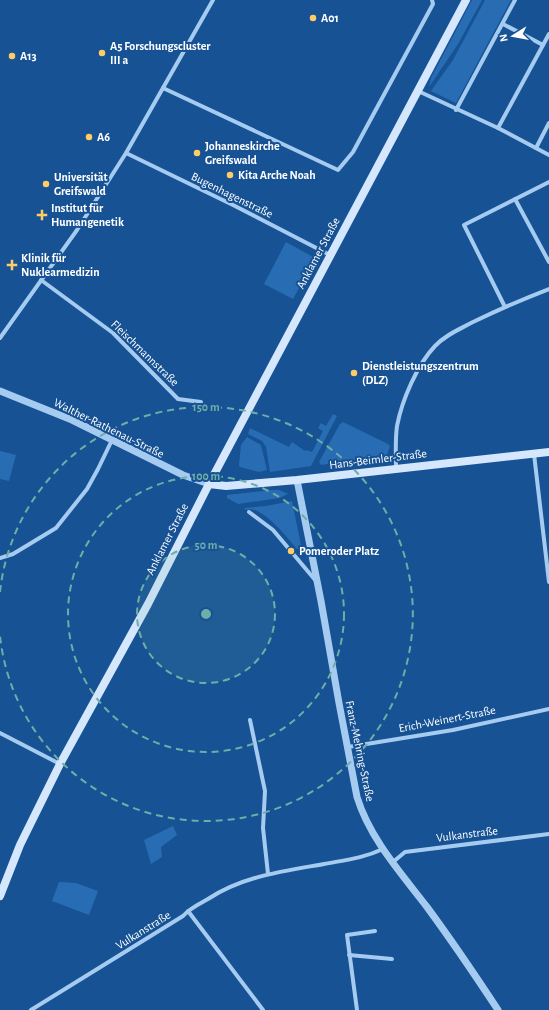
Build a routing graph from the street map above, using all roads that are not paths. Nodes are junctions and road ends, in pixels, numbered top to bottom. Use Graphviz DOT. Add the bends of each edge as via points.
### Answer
graph roads {
  1 [pos="213,0"];
  2 [pos="432,0"];
  3 [pos="466,0"];
  4 [pos="515,0"];
  5 [pos="503,24"];
  6 [pos="549,34"];
  7 [pos="543,44"];
  8 [pos="163,88"];
  9 [pos="418,91"];
  10 [pos="456,110"];
  11 [pos="549,123"];
  12 [pos="498,128"];
  13 [pos="536,148"];
  14 [pos="126,153"];
  15 [pos="549,155"];
  16 [pos="549,182"];
  17 [pos="515,199"];
  18 [pos="330,255"];
  19 [pos="549,262"];
  20 [pos="41,280"];
  21 [pos="549,289"];
  22 [pos="504,306"];
  23 [pos="0,338"];
  24 [pos="0,391"];
  25 [pos="201,402"];
  26 [pos="112,440"];
  27 [pos="549,452"];
  28 [pos="534,454"];
  29 [pos="396,469"];
  30 [pos="297,480"];
  31 [pos="209,484"];
  32 [pos="249,512"];
  33 [pos="0,558"];
  34 [pos="549,582"];
  35 [pos="317,583"];
  36 [pos="549,710"];
  37 [pos="250,720"];
  38 [pos="0,733"];
  39 [pos="348,747"];
  40 [pos="60,764"];
  41 [pos="549,834"];
  42 [pos="383,849"];
  43 [pos="393,862"];
  44 [pos="268,874"];
  45 [pos="0,896"];
  46 [pos="188,911"];
  47 [pos="375,931"];
  48 [pos="350,955"];
  49 [pos="392,959"];
  50 [pos="31,1010"];
  51 [pos="263,1010"];
  52 [pos="357,1010"];
  53 [pos="498,1010"];
  1 -- 8 [label="street"];
  2 -- 8 [label="street" via="433,4 353,152 338,170"];
  3 -- 9 [label="main road, Anklamer Straße"];
  4 -- 5 [label="street"];
  5 -- 7 [label="street"];
  5 -- 10 [label="street"];
  6 -- 7 [label="street"];
  7 -- 12 [label="street"];
  8 -- 14 [label="street"];
  9 -- 10 [label="street"];
  9 -- 18 [label="main road, Anklamer Straße"];
  10 -- 12 [label="street"];
  11 -- 13 [label="street"];
  12 -- 13 [label="street"];
  13 -- 15 [label="street"];
  14 -- 18 [label="street, Bugenhagenstraße"];
  14 -- 20 [label="street" via="77,230"];
  16 -- 17 [label="street"];
  17 -- 19 [label="street"];
  17 -- 22 [label="street" via="464,225"];
  18 -- 31 [label="main road, Anklamer Straße"];
  20 -- 23 [label="street"];
  20 -- 25 [label="street, Fleischmannstraße" via="114,333 178,399"];
  21 -- 22 [label="street"];
  22 -- 29 [label="street" via="451,334 435,346 425,359 416,374 397,426"];
  24 -- 26 [label="street, Walther-Rathenau-Straße" via="72,420"];
  26 -- 31 [label="street, Walther-Rathenau-Straße" via="183,475"];
  26 -- 33 [label="street" via="87,489 56,528 13,554"];
  27 -- 28 [label="main road, Hans-Beimler-Straße"];
  28 -- 29 [label="main road, Hans-Beimler-Straße"];
  28 -- 34 [label="street"];
  29 -- 30 [label="main road, Hans-Beimler-Straße"];
  30 -- 31 [label="main road, Hans-Beimler-Straße" via="226,486"];
  30 -- 35 [label="street, Franz-Mehring-Straße"];
  31 -- 40 [label="main road, Anklamer Straße" via="148,604"];
  32 -- 35 [label="street" via="273,530"];
  35 -- 39 [label="street, Franz-Mehring-Straße"];
  36 -- 39 [label="street, Erich-Weinert-Straße" via="453,730"];
  37 -- 44 [label="street" via="265,792 263,828"];
  38 -- 40 [label="street"];
  39 -- 42 [label="street, Franz-Mehring-Straße" via="362,812"];
  40 -- 45 [label="main road, Anklamer Straße" via="20,845"];
  41 -- 43 [label="street, Vulkanstraße" via="405,852"];
  42 -- 43 [label="street, Franz-Mehring-Straße"];
  42 -- 44 [label="street, Vulkanstraße" via="364,857"];
  43 -- 53 [label="street, Franz-Mehring-Straße"];
  44 -- 46 [label="street, Vulkanstraße" via="218,892"];
  46 -- 50 [label="street, Vulkanstraße"];
  46 -- 51 [label="street"];
  47 -- 48 [label="street" via="347,935"];
  48 -- 49 [label="street"];
  48 -- 52 [label="street"];
}
